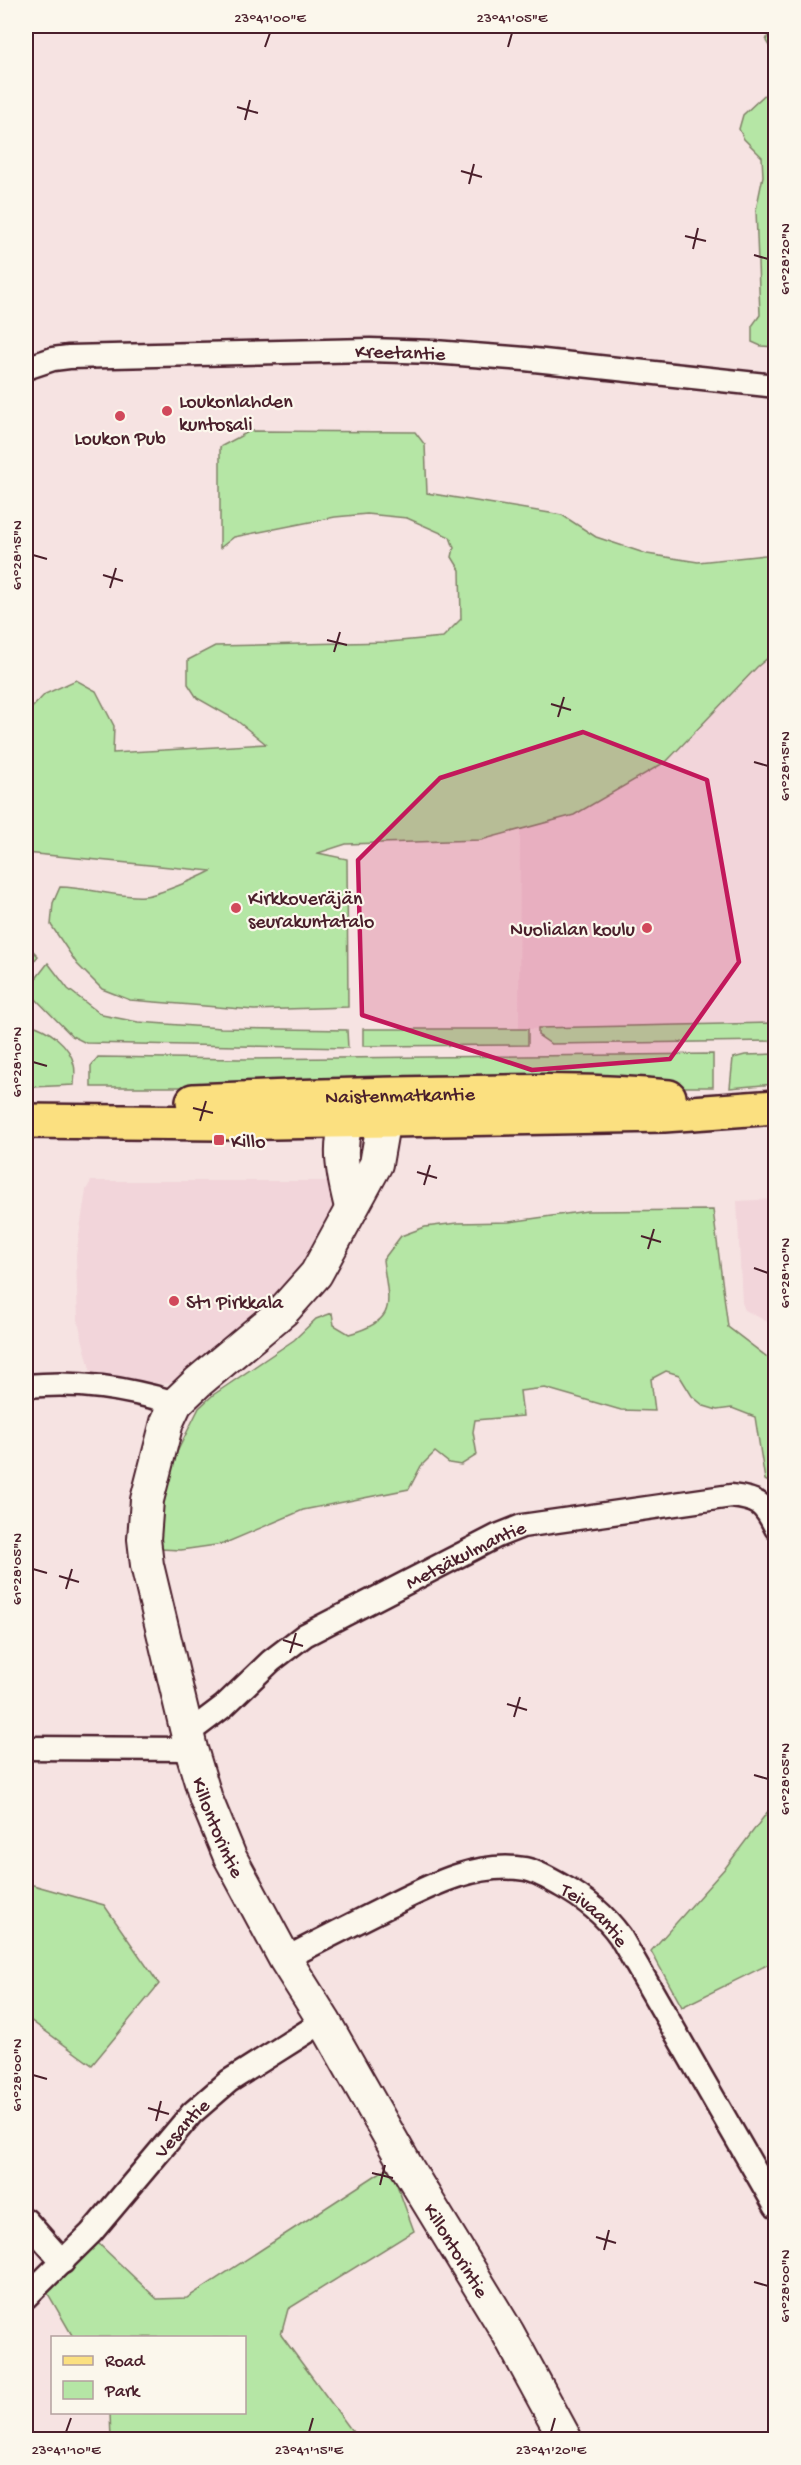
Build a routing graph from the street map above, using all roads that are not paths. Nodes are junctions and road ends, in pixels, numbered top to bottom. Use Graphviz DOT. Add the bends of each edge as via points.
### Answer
graph roads {
  1 [pos="26,368"];
  2 [pos="776,386"];
  3 [pos="26,1100"];
  4 [pos="365,1106"];
  5 [pos="774,1107"];
  6 [pos="26,1121"];
  7 [pos="26,1386"];
  8 [pos="176,1403"];
  9 [pos="776,1528"];
  10 [pos="189,1742"];
  11 [pos="26,1748"];
  12 [pos="285,1959"];
  13 [pos="324,2021"];
  14 [pos="776,2207"];
  15 [pos="26,2220"];
  16 [pos="63,2262"];
  17 [pos="26,2297"];
  18 [pos="566,2439"];
  1 -- 2 [label="street, Kreetantie" via="69,357 370,350 525,359"];
  3 -- 4 [label="main road, Naistenmatkantie"];
  4 -- 5 [label="main road, Naistenmatkantie" via="664,1115"];
  4 -- 6 [label="main road, Naistenmatkantie" via="217,1123"];
  4 -- 8 [label="street, Killontorintie" via="340,1164 351,1207 327,1257 304,1289 276,1317"];
  7 -- 8 [label="street" via="82,1384 130,1390"];
  8 -- 10 [label="street, Killontorintie" via="153,1472 144,1539"];
  9 -- 10 [label="street, Metsäkulmantie" via="767,1509 752,1498 731,1496 522,1526 307,1634 271,1661"];
  10 -- 11 [label="street"];
  10 -- 12 [label="street, Killontorintie" via="230,1857"];
  12 -- 13 [label="street, Killontorintie"];
  12 -- 14 [label="street, Teivaantie" via="426,1887 473,1871 526,1869 553,1881 579,1895 607,1918 620,1936"];
  13 -- 16 [label="street, Vesantie" via="229,2081 198,2107"];
  13 -- 18 [label="street, Killontorintie"];
  15 -- 16 [label="street"];
  16 -- 17 [label="street, Vesantie"];
}
